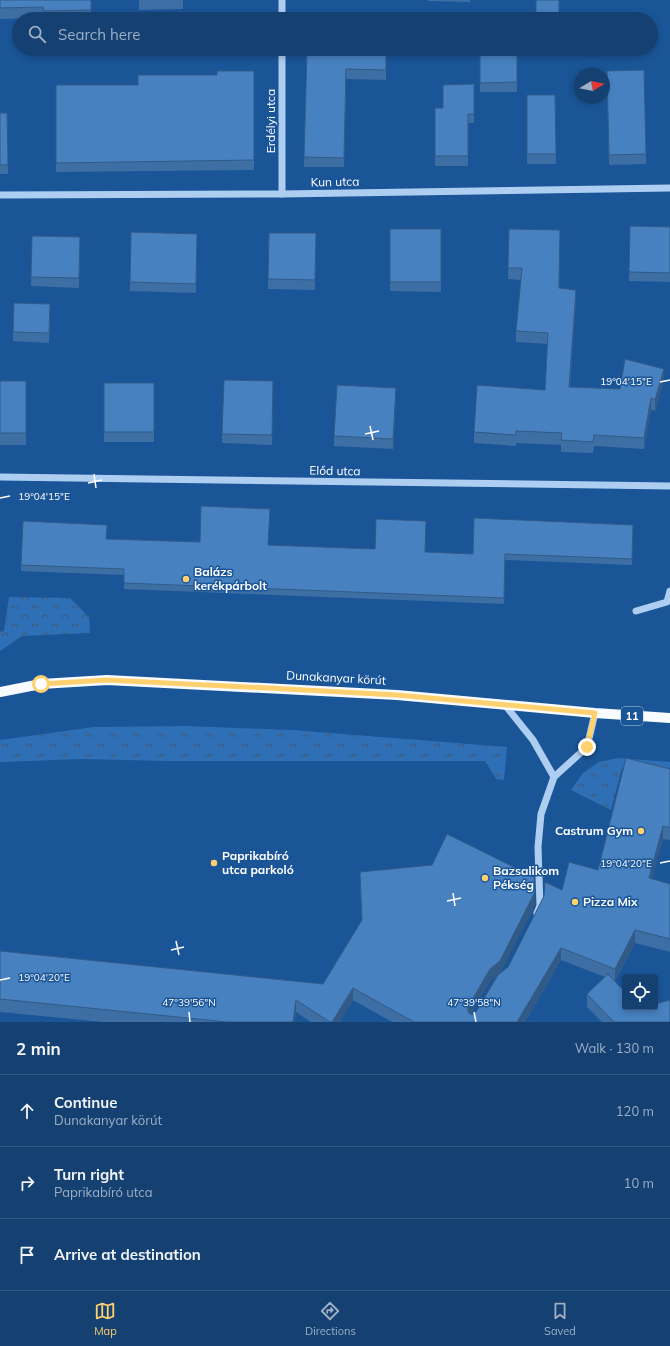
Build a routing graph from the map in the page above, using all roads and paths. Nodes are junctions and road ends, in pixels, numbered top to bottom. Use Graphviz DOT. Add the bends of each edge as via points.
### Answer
graph roads {
  1 [pos="282,0"];
  2 [pos="282,12"];
  3 [pos="282,56"];
  4 [pos="670,188"];
  5 [pos="282,194"];
  6 [pos="0,195"];
  7 [pos="0,477"];
  8 [pos="670,486"];
  9 [pos="670,591"];
  10 [pos="636,611"];
  11 [pos="0,692"];
  12 [pos="505,705"];
  13 [pos="595,713"];
  14 [pos="670,718"];
  15 [pos="554,777"];
  16 [pos="534,919"];
  1 -- 2 [label="street"];
  3 -- 5 [label="street, Erdélyi utca"];
  4 -- 5 [label="street, Kun utca"];
  5 -- 6 [label="street, Kun utca"];
  7 -- 8 [label="street, Előd utca"];
  9 -- 10 [label="street" via="667,602"];
  11 -- 12 [label="main road, Dunakanyar körút / 11" via="41,684 107,680 389,694"];
  12 -- 13 [label="main road, Dunakanyar körút / 11"];
  12 -- 15 [label="street" via="532,740"];
  13 -- 14 [label="main road, Dunakanyar körút / 11"];
  13 -- 15 [label="street" via="587,747"];
  15 -- 16 [label="street" via="542,814 538,847 540,906"];
}
